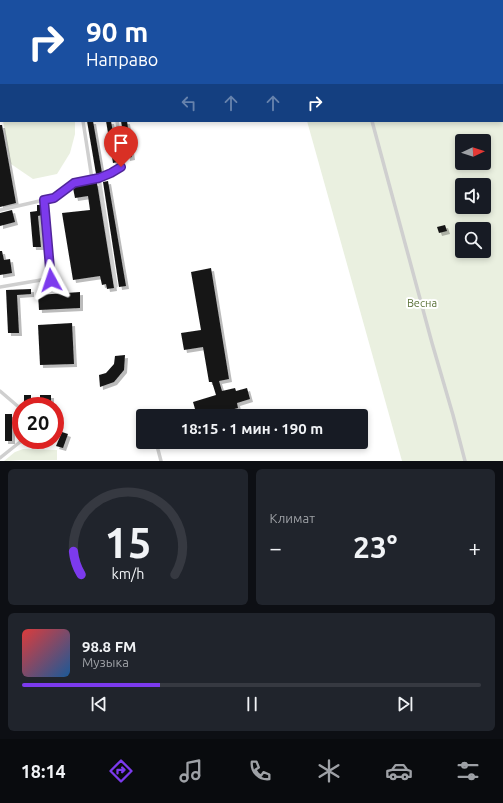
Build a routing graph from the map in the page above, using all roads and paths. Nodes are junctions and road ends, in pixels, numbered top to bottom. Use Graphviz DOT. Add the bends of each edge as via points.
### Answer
graph roads {
  1 [pos="84,122"];
  2 [pos="117,122"];
  3 [pos="372,122"];
  4 [pos="99,178"];
  5 [pos="92,179"];
  6 [pos="44,200"];
  7 [pos="0,210"];
  8 [pos="41,280"];
  9 [pos="51,280"];
  10 [pos="116,286"];
  11 [pos="0,287"];
  12 [pos="0,391"];
  13 [pos="12,401"];
  14 [pos="12,448"];
  15 [pos="158,449"];
  16 [pos="0,458"];
  17 [pos="161,461"];
  18 [pos="465,461"];
  1 -- 5 [label="lane"];
  2 -- 4 [label="lane" via="123,164"];
  3 -- 18 [label="lane"];
  4 -- 5 [label="lane"];
  4 -- 10 [label="lane"];
  5 -- 6 [label="lane" via="74,183 54,198"];
  6 -- 7 [label="lane"];
  6 -- 9 [label="lane"];
  8 -- 11 [label="lane"];
  12 -- 13 [label="lane"];
  14 -- 16 [label="lane"];
  15 -- 17 [label="lane"];
}
